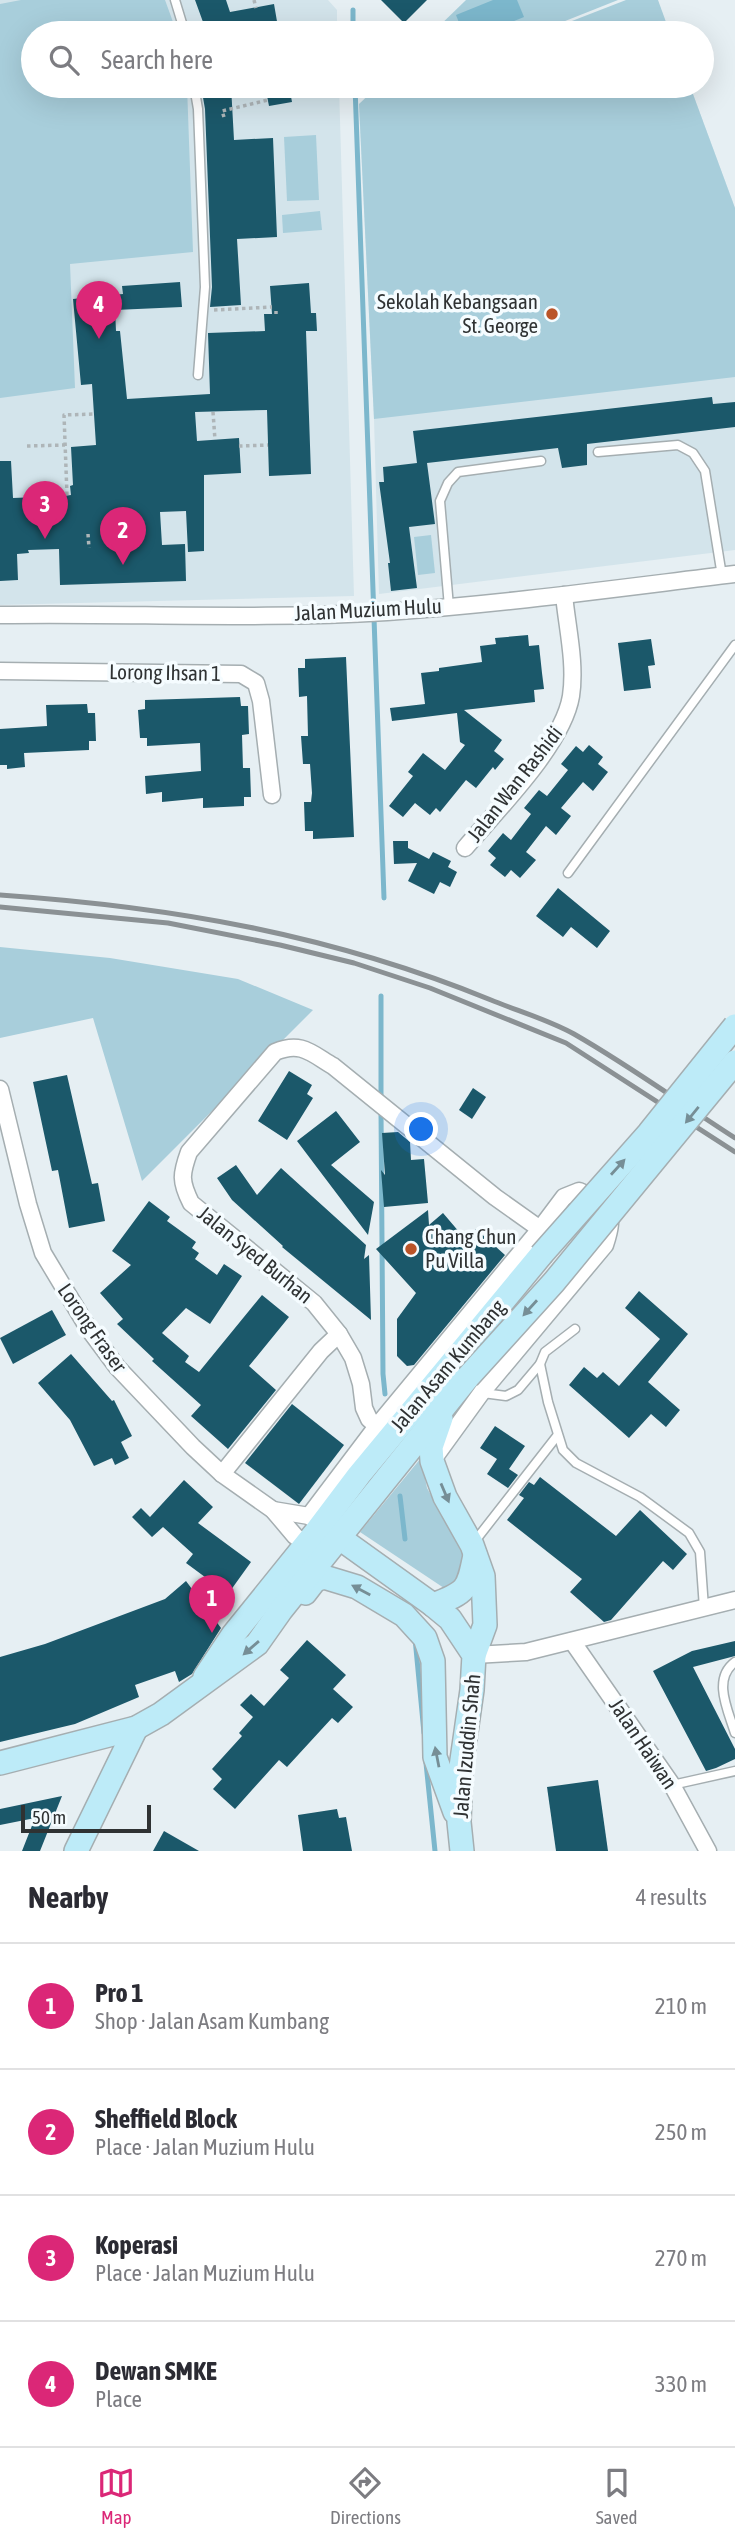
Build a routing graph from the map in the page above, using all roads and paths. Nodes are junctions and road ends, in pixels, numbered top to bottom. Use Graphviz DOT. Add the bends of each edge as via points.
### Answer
graph roads {
  1 [pos="175,0"];
  2 [pos="254,0"];
  3 [pos="256,8"];
  4 [pos="181,21"];
  5 [pos="196,98"];
  6 [pos="268,100"];
  7 [pos="224,117"];
  8 [pos="272,307"];
  9 [pos="213,310"];
  10 [pos="198,375"];
  11 [pos="213,412"];
  12 [pos="94,414"];
  13 [pos="215,440"];
  14 [pos="65,445"];
  15 [pos="268,445"];
  16 [pos="27,446"];
  17 [pos="239,446"];
  18 [pos="598,452"];
  19 [pos="541,461"];
  20 [pos="67,495"];
  21 [pos="88,534"];
  22 [pos="89,548"];
  23 [pos="729,575"];
  24 [pos="564,595"];
  25 [pos="449,607"];
  26 [pos="0,615"];
  27 [pos="735,645"];
  28 [pos="0,671"];
  29 [pos="272,795"];
  30 [pos="465,848"];
  31 [pos="568,873"];
  32 [pos="735,1026"];
  33 [pos="735,1062"];
  34 [pos="0,1089"];
  35 [pos="540,1229"];
  36 [pos="575,1329"];
  37 [pos="339,1334"];
  38 [pos="540,1364"];
  39 [pos="475,1385"];
  40 [pos="446,1405"];
  41 [pos="417,1420"];
  42 [pos="377,1426"];
  43 [pos="557,1436"];
  44 [pos="432,1461"];
  45 [pos="222,1474"];
  46 [pos="273,1510"];
  47 [pos="323,1526"];
  48 [pos="473,1550"];
  49 [pos="315,1551"];
  50 [pos="735,1600"];
  51 [pos="433,1605"];
  52 [pos="704,1608"];
  53 [pos="281,1610"];
  54 [pos="572,1641"];
  55 [pos="474,1655"];
  56 [pos="735,1662"];
  57 [pos="202,1683"];
  58 [pos="136,1728"];
  59 [pos="735,1733"];
  60 [pos="0,1763"];
  61 [pos="735,1771"];
  62 [pos="672,1785"];
  63 [pos="458,1822"];
  64 [pos="76,1851"];
  65 [pos="462,1851"];
  66 [pos="708,1851"];
  1 -- 4 [label="lane"];
  2 -- 3 [label="path"];
  5 -- 10 [label="lane" via="205,287"];
  6 -- 7 [label="path" via="222,111"];
  8 -- 9 [label="path"];
  11 -- 13 [label="path"];
  12 -- 14 [label="path" via="64,415"];
  14 -- 16 [label="path"];
  14 -- 20 [label="path"];
  15 -- 17 [label="path"];
  18 -- 23 [label="lane" via="678,445 693,453 705,471"];
  19 -- 25 [label="lane" via="458,472 448,482 440,500"];
  21 -- 22 [label="path"];
  23 -- 24 [label="street, Jalan Muzium Hulu"];
  24 -- 25 [label="street, Jalan Muzium Hulu"];
  24 -- 30 [label="street, Jalan Wan Rashidi" via="572,678 564,719 523,779"];
  25 -- 26 [label="street, Jalan Muzium Hulu" via="362,613"];
  27 -- 31 [label="lane"];
  28 -- 29 [label="street, Lorong Ihsan 1" via="241,674 256,683 261,701"];
  41 -- 32 [label="main road, Jalan Asam Kumbang, one-way, bridge" via="541,1255 649,1133"];
  33 -- 39 [label="main road, Jalan Asam Kumbang, one-way, bridge"];
  34 -- 45 [label="street, Lorong Fraser" via="43,1253 65,1293 117,1367"];
  35 -- 37 [label="street, Jalan Syed Burhan" via="333,1066 290,1046 275,1052 189,1152 182,1172 183,1187 191,1203 314,1303"];
  35 -- 39 [label="street" via="564,1197 579,1191 600,1199 612,1224 606,1245"];
  35 -- 42 [label="street"];
  36 -- 38 [label="lane" via="545,1352"];
  37 -- 42 [label="street, Jalan Syed Burhan" via="353,1358 364,1408"];
  37 -- 45 [label="street"];
  38 -- 39 [label="lane" via="518,1390 506,1396"];
  38 -- 43 [label="lane"];
  39 -- 40 [label="main road, Jalan Asam Kumbang"];
  39 -- 44 [label="street"];
  40 -- 41 [label="main road, Jalan Asam Kumbang"];
  40 -- 44 [label="main road" via="431,1447"];
  41 -- 47 [label="main road, Jalan Asam Kumbang" via="377,1451"];
  41 -- 47 [label="main road, Jalan Asam Kumbang" via="392,1471"];
  42 -- 47 [label="street"];
  43 -- 48 [label="lane"];
  43 -- 52 [label="lane" via="576,1463 640,1497 690,1533 699,1552"];
  44 -- 48 [label="main road, one-way"];
  45 -- 46 [label="street, Lorong Fraser"];
  46 -- 47 [label="street, Lorong Fraser"];
  46 -- 49 [label="street, Lorong Fraser"];
  47 -- 49 [label="main road, Jalan Asam Kumbang"];
  47 -- 51 [label="main road, Jalan Izuddin Shah"];
  48 -- 51 [label="main road" via="469,1581 460,1594"];
  48 -- 55 [label="main road" via="484,1576 486,1612"];
  49 -- 53 [label="main road, Jalan Asam Kumbang"];
  49 -- 57 [label="main road, Jalan Asam Kumbang" via="221,1651"];
  50 -- 52 [label="street"];
  51 -- 55 [label="main road, Jalan Izuddin Shah" via="450,1619"];
  52 -- 54 [label="street"];
  53 -- 57 [label="main road, Jalan Asam Kumbang, one-way" via="257,1644"];
  63 -- 53 [label="main road, one-way" via="435,1756 433,1661 420,1632 404,1615 357,1587 324,1577 315,1580 290,1609"];
  54 -- 55 [label="street" via="526,1652"];
  54 -- 62 [label="street, Jalan Haiwan"];
  55 -- 63 [label="main road, Jalan Izuddin Shah"];
  56 -- 59 [label="lane" via="722,1678"];
  57 -- 58 [label="main road, Jalan Asam Kumbang"];
  58 -- 60 [label="main road, Jalan Asam Kumbang"];
  58 -- 64 [label="main road"];
  61 -- 62 [label="lane"];
  62 -- 66 [label="street, Jalan Haiwan"];
  63 -- 65 [label="main road, Jalan Izuddin Shah"];
}
